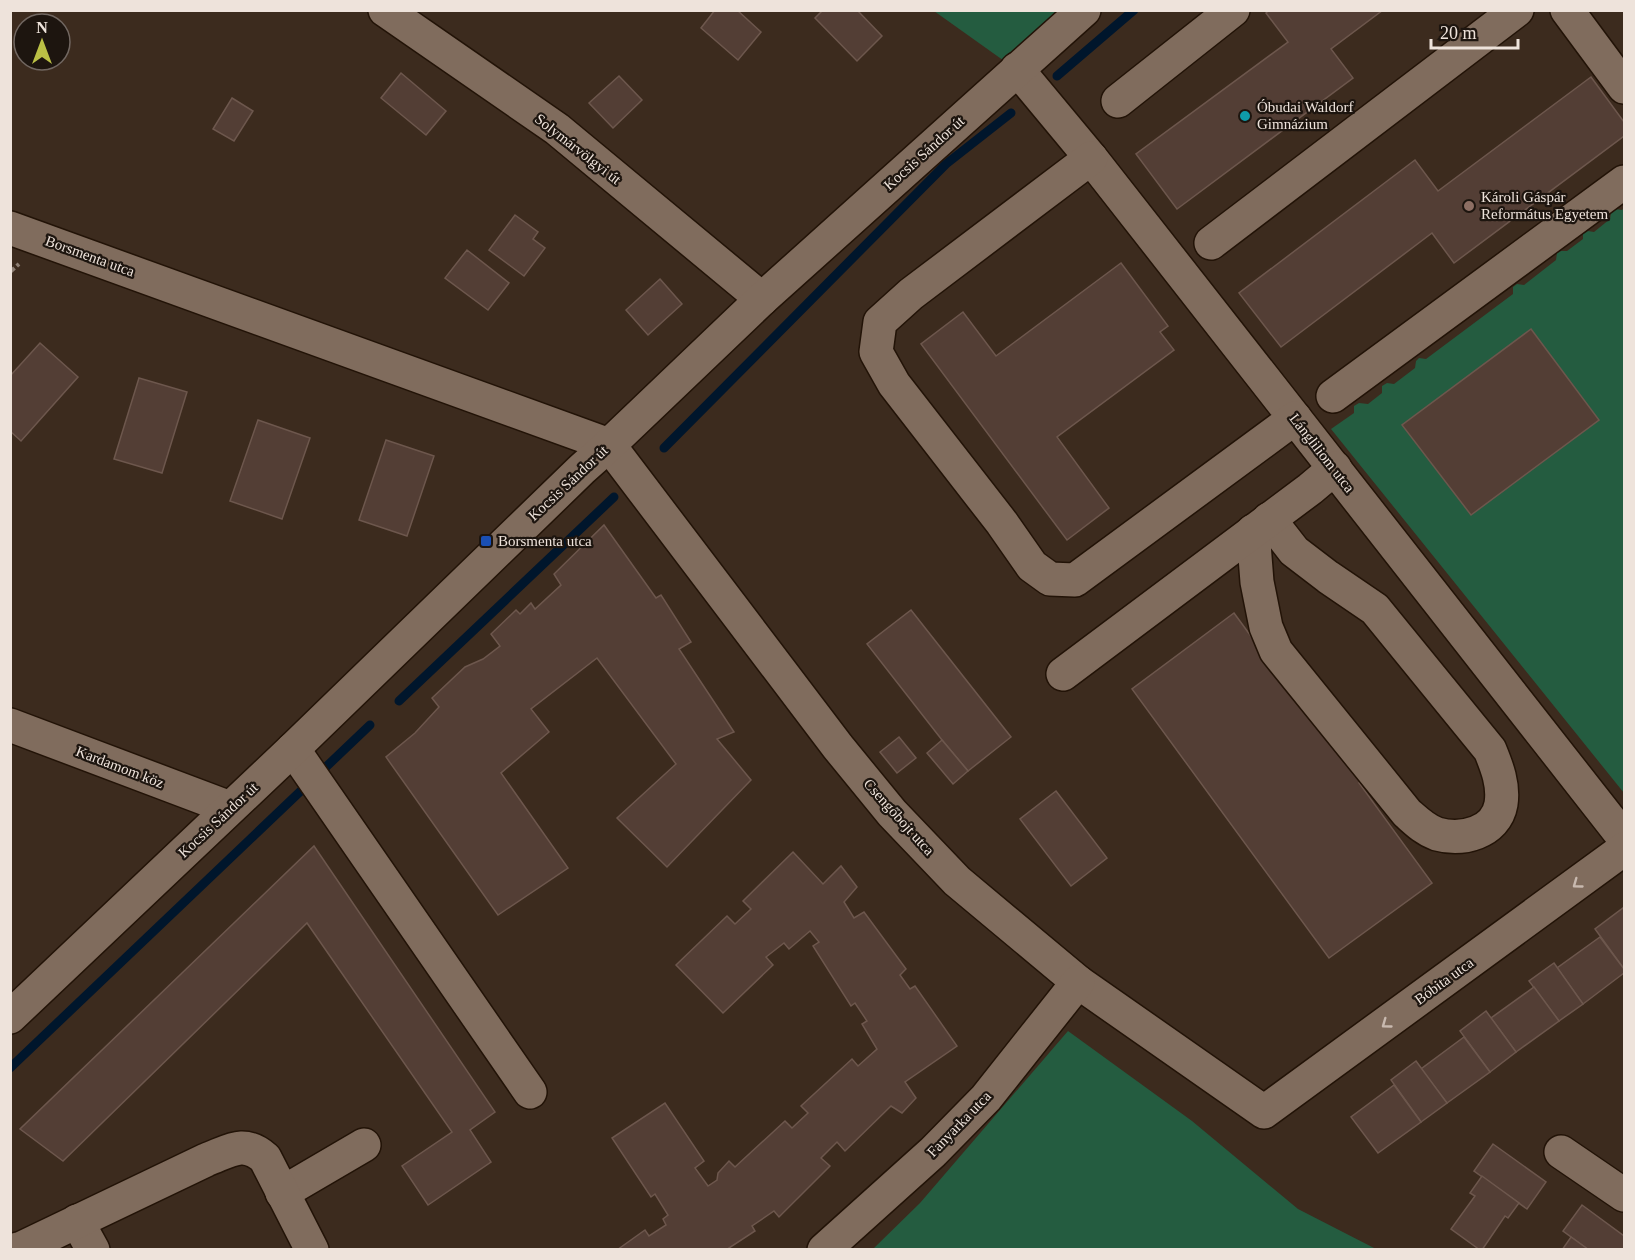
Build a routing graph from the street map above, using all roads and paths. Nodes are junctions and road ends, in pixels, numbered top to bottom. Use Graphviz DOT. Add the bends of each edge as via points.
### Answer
graph roads {
  1 [pos="385,10"];
  2 [pos="1084,10"];
  3 [pos="1233,10"];
  4 [pos="1517,10"];
  5 [pos="1567,10"];
  6 [pos="1017,69"];
  7 [pos="1624,87"];
  8 [pos="1118,101"];
  9 [pos="1091,158"];
  10 [pos="1624,182"];
  11 [pos="10,228"];
  12 [pos="1211,243"];
  13 [pos="762,299"];
  14 [pos="1333,396"];
  15 [pos="1295,418"];
  16 [pos="609,445"];
  17 [pos="1335,468"];
  18 [pos="1261,525"];
  19 [pos="1063,674"];
  20 [pos="10,725"];
  21 [pos="306,767"];
  22 [pos="230,808"];
  23 [pos="1624,838"];
  24 [pos="1624,849"];
  25 [pos="1078,982"];
  26 [pos="10,1017"];
  27 [pos="530,1092"];
  28 [pos="1264,1112"];
  29 [pos="364,1145"];
  30 [pos="1561,1152"];
  31 [pos="282,1192"];
  32 [pos="1624,1195"];
  33 [pos="77,1221"];
  34 [pos="14,1250"];
  35 [pos="93,1250"];
  36 [pos="312,1250"];
  37 [pos="824,1250"];
  1 -- 13 [label="street, Solymárvölgyi út" via="557,129"];
  2 -- 6 [label="street, Kocsis Sándor út"];
  3 -- 8 [label="street"];
  4 -- 12 [label="street"];
  5 -- 7 [label="street"];
  6 -- 9 [label="street, Lángliliom utca"];
  6 -- 13 [label="street, Kocsis Sándor út"];
  9 -- 15 [label="street, Lángliliom utca"];
  9 -- 15 [label="street" via="911,294 880,322 876,352 894,384 1032,566 1050,579 1075,580"];
  10 -- 14 [label="street"];
  11 -- 16 [label="street, Borsmenta utca"];
  13 -- 16 [label="street, Kocsis Sándor út"];
  15 -- 17 [label="street, Lángliliom utca"];
  16 -- 21 [label="street, Kocsis Sándor út" via="582,469"];
  16 -- 25 [label="street, Csengőbojt utca" via="892,813 957,881"];
  17 -- 18 [label="street"];
  17 -- 23 [label="street, Lángliliom utca"];
  18 -- 18 [label="street" via="1257,582 1266,627 1276,651 1421,826 1437,834 1454,836 1475,834 1489,827 1501,804 1498,770 1490,750 1375,609"];
  18 -- 19 [label="street"];
  20 -- 22 [label="street, Kardamom köz"];
  21 -- 22 [label="street, Kocsis Sándor út"];
  21 -- 27 [label="street"];
  22 -- 26 [label="street, Kocsis Sándor út"];
  24 -- 28 [label="street, Bóbita utca, one-way"];
  25 -- 28 [label="street, Csengőbojt utca"];
  25 -- 37 [label="street, Fanyarka utca" via="986,1098 933,1152"];
  29 -- 31 [label="street"];
  30 -- 32 [label="street"];
  31 -- 33 [label="street" via="265,1158 247,1147 235,1148"];
  31 -- 36 [label="street"];
  33 -- 34 [label="street"];
  33 -- 35 [label="street"];
}
